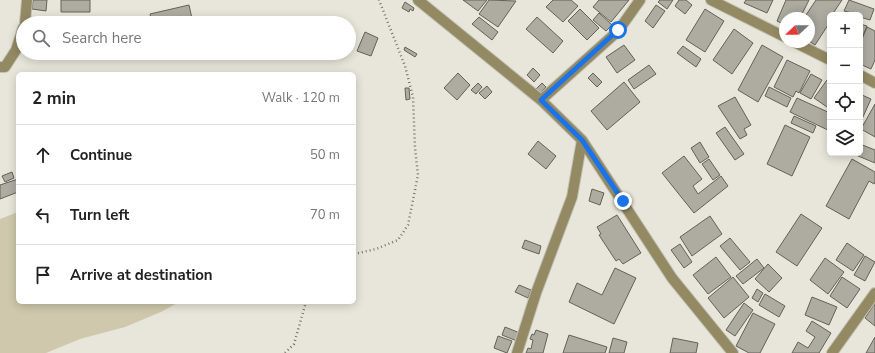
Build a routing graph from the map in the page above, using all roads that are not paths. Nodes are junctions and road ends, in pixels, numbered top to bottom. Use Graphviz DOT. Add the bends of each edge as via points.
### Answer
graph roads {
  1 [pos="27,0"];
  2 [pos="418,0"];
  3 [pos="640,0"];
  4 [pos="711,0"];
  5 [pos="26,16"];
  6 [pos="779,34"];
  7 [pos="806,48"];
  8 [pos="16,50"];
  9 [pos="827,58"];
  10 [pos="0,67"];
  11 [pos="863,77"];
  12 [pos="875,83"];
  13 [pos="541,100"];
  14 [pos="582,140"];
  15 [pos="875,293"];
  16 [pos="517,353"];
  17 [pos="733,353"];
  18 [pos="832,353"];
  1 -- 5 [label="street"];
  2 -- 13 [label="street"];
  3 -- 13 [label="street" via="618,30"];
  4 -- 6 [label="street"];
  7 -- 9 [label="street"];
  8 -- 10 [label="street" via="5,67"];
  11 -- 12 [label="street"];
  13 -- 14 [label="street"];
  14 -- 16 [label="street" via="572,197 536,293"];
  14 -- 17 [label="street" via="672,278"];
  15 -- 18 [label="street"];
}
